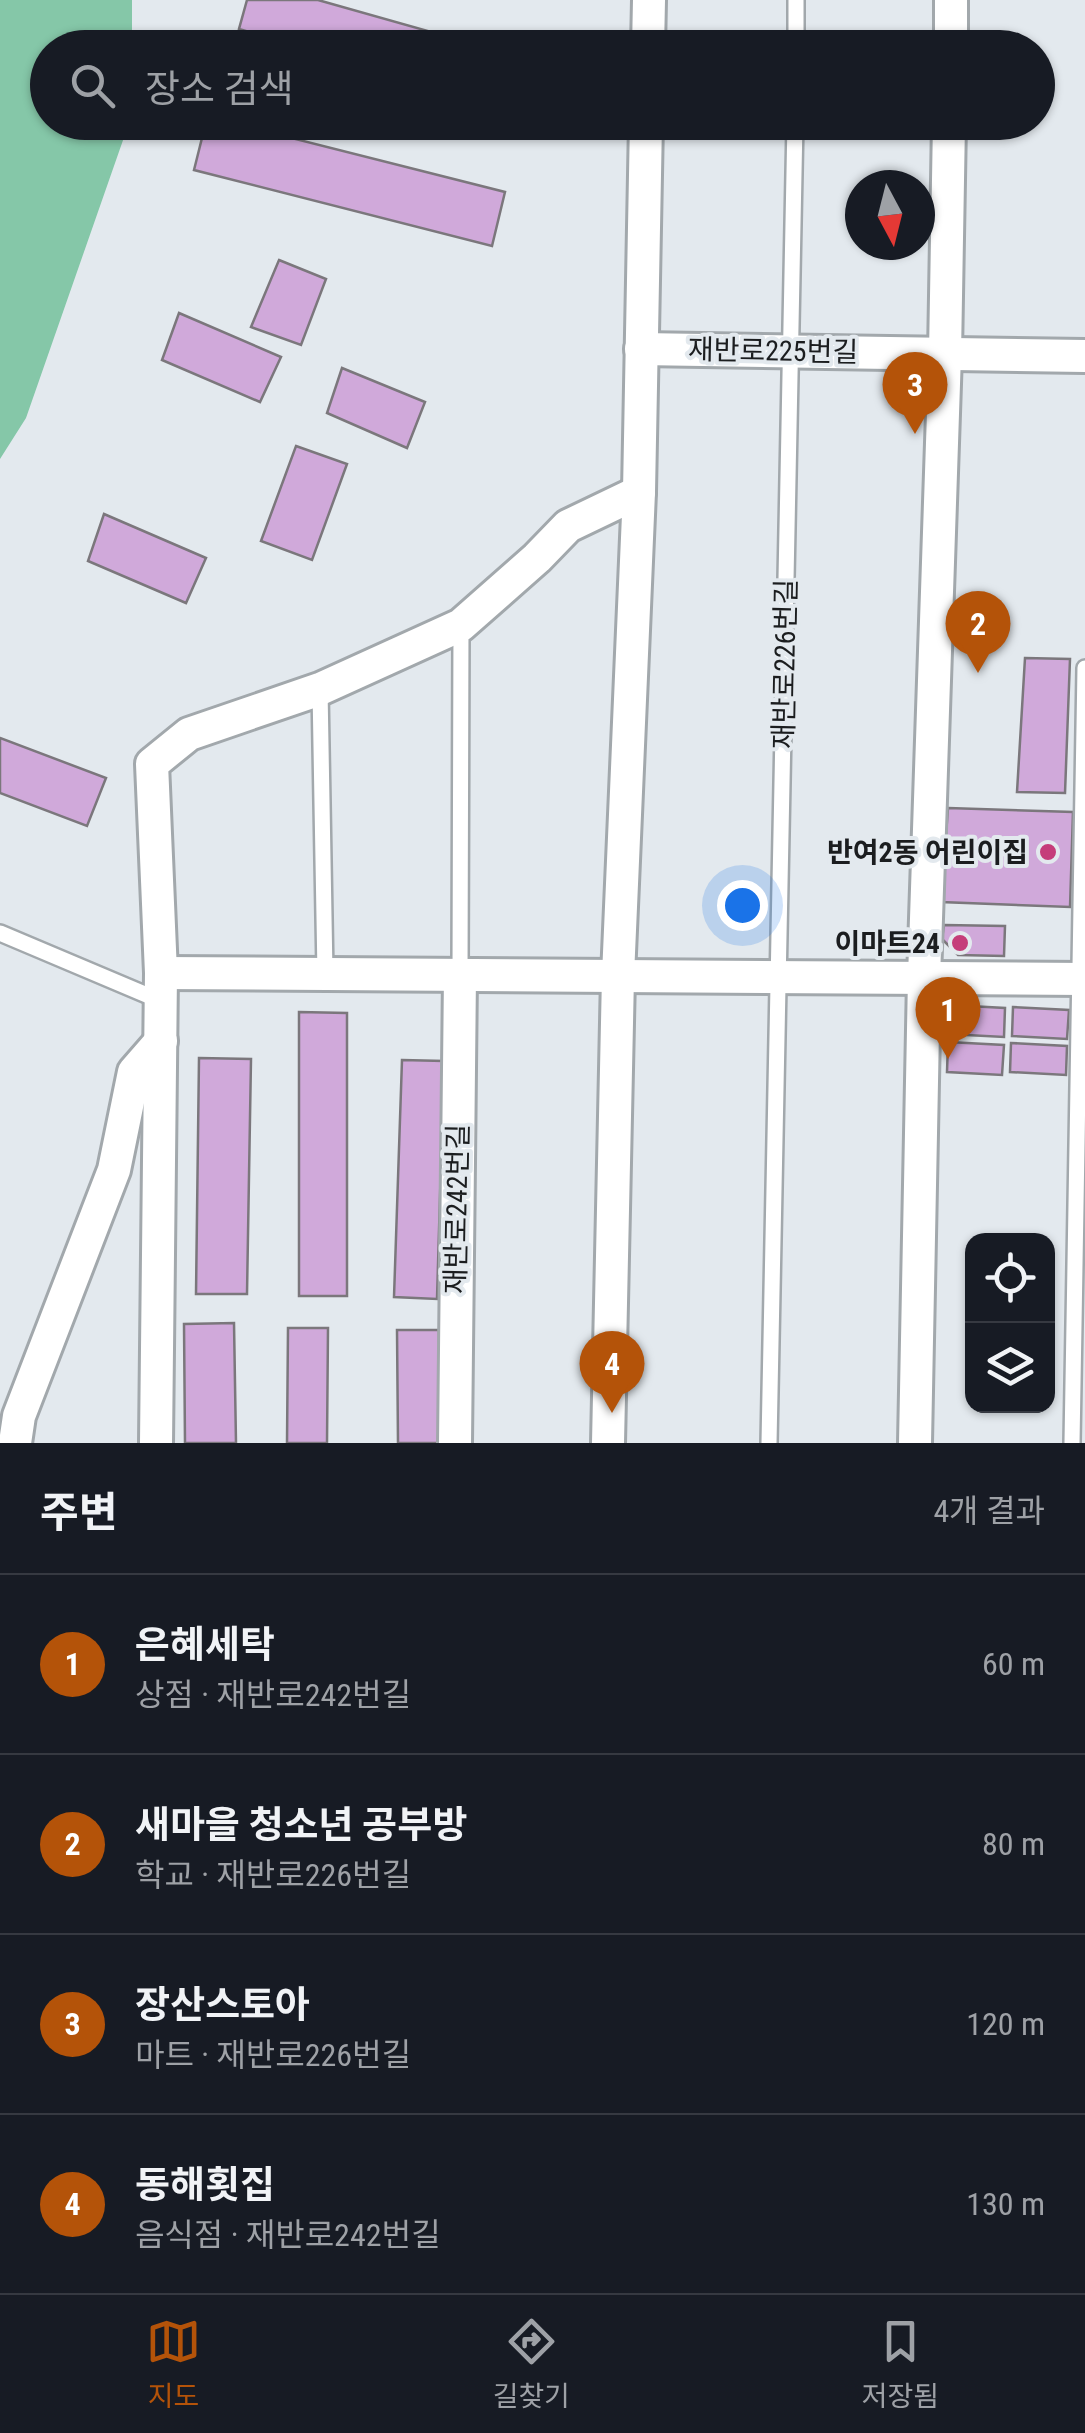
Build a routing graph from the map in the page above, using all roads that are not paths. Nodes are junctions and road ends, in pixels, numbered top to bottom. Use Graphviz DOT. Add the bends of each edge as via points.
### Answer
graph roads {
  1 [pos="649,0"];
  2 [pos="796,0"];
  3 [pos="951,0"];
  4 [pos="648,30"];
  5 [pos="796,30"];
  6 [pos="950,30"];
  7 [pos="646,140"];
  8 [pos="795,140"];
  9 [pos="949,140"];
  10 [pos="641,349"];
  11 [pos="792,351"];
  12 [pos="945,354"];
  13 [pos="1085,356"];
  14 [pos="639,492"];
  15 [pos="460,626"];
  16 [pos="1085,668"];
  17 [pos="320,689"];
  18 [pos="0,933"];
  19 [pos="325,974"];
  20 [pos="460,975"];
  21 [pos="618,976"];
  22 [pos="777,977"];
  23 [pos="924,978"];
  24 [pos="1082,979"];
  25 [pos="161,987"];
  26 [pos="160,1040"];
  27 [pos="27,1396"];
  28 [pos="0,1423"];
  29 [pos="16,1443"];
  30 [pos="156,1443"];
  31 [pos="455,1443"];
  32 [pos="608,1443"];
  33 [pos="770,1443"];
  34 [pos="915,1443"];
  35 [pos="1072,1443"];
  1 -- 4 [label="street"];
  2 -- 5 [label="lane"];
  3 -- 6 [label="street"];
  7 -- 10 [label="street"];
  8 -- 11 [label="lane, 재반로226번길"];
  9 -- 12 [label="street"];
  10 -- 11 [label="street, 재반로225번길"];
  10 -- 14 [label="street"];
  11 -- 12 [label="street, 재반로225번길"];
  11 -- 22 [label="lane, 재반로226번길"];
  12 -- 13 [label="street, 재반로225번길"];
  12 -- 23 [label="street"];
  14 -- 15 [label="street" via="568,526"];
  14 -- 21 [label="street"];
  15 -- 17 [label="street"];
  15 -- 20 [label="lane"];
  16 -- 24 [label="lane"];
  17 -- 19 [label="lane"];
  17 -- 25 [label="street" via="189,734 152,764"];
  18 -- 25 [label="lane"];
  19 -- 20 [label="street"];
  19 -- 25 [label="street"];
  20 -- 21 [label="street"];
  20 -- 31 [label="street, 재반로242번길"];
  21 -- 22 [label="street"];
  21 -- 32 [label="street"];
  22 -- 23 [label="street"];
  22 -- 33 [label="lane"];
  23 -- 24 [label="street"];
  23 -- 34 [label="street"];
  24 -- 35 [label="lane"];
  25 -- 26 [label="street"];
  26 -- 27 [label="street" via="134,1072 114,1170"];
  26 -- 30 [label="street"];
  27 -- 28 [label="lane"];
  27 -- 29 [label="street"];
}
